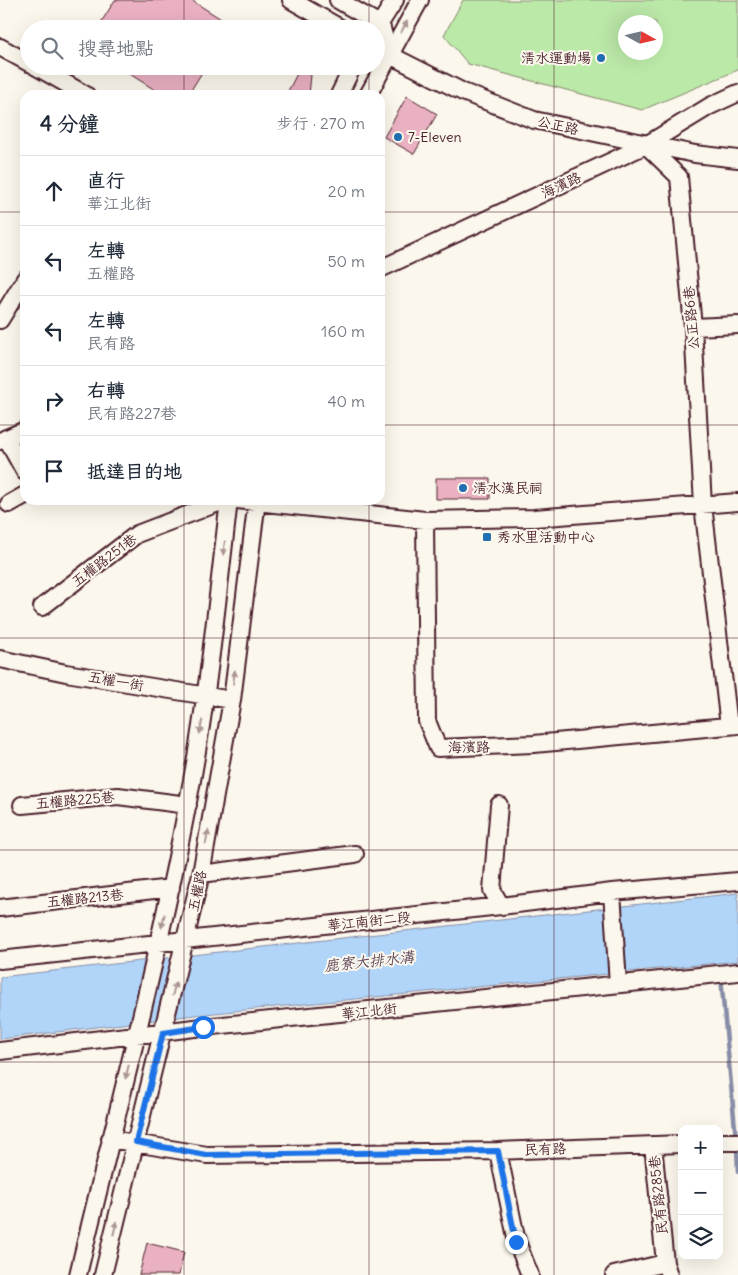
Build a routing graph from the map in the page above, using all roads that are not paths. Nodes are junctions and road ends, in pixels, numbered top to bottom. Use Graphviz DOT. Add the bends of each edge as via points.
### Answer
graph roads {
  1 [pos="291,0"];
  2 [pos="338,0"];
  3 [pos="395,0"];
  4 [pos="420,0"];
  5 [pos="326,20"];
  6 [pos="368,20"];
  7 [pos="383,20"];
  8 [pos="0,47"];
  9 [pos="385,48"];
  10 [pos="385,52"];
  11 [pos="20,58"];
  12 [pos="51,75"];
  13 [pos="349,75"];
  14 [pos="375,75"];
  15 [pos="77,90"];
  16 [pos="342,90"];
  17 [pos="370,90"];
  18 [pos="738,93"];
  19 [pos="646,145"];
  20 [pos="738,159"];
  21 [pos="385,267"];
  22 [pos="20,287"];
  23 [pos="0,320"];
  24 [pos="738,324"];
  25 [pos="693,328"];
  26 [pos="20,432"];
  27 [pos="3,439"];
  28 [pos="20,464"];
  29 [pos="20,498"];
  30 [pos="738,502"];
  31 [pos="9,504"];
  32 [pos="215,505"];
  33 [pos="227,505"];
  34 [pos="256,505"];
  35 [pos="292,505"];
  36 [pos="703,505"];
  37 [pos="426,520"];
  38 [pos="42,607"];
  39 [pos="0,659"];
  40 [pos="207,696"];
  41 [pos="232,700"];
  42 [pos="734,725"];
  43 [pos="22,805"];
  44 [pos="188,805"];
  45 [pos="499,805"];
  46 [pos="355,854"];
  47 [pos="201,874"];
  48 [pos="738,881"];
  49 [pos="171,888"];
  50 [pos="613,897"];
  51 [pos="501,906"];
  52 [pos="0,908"];
  53 [pos="184,947"];
  54 [pos="157,950"];
  55 [pos="0,960"];
  56 [pos="738,972"];
  57 [pos="618,981"];
  58 [pos="164,1028"];
  59 [pos="137,1029"];
  60 [pos="0,1051"];
  61 [pos="110,1140"];
  62 [pos="136,1142"];
  63 [pos="723,1142"];
  64 [pos="738,1142"];
  65 [pos="678,1144"];
  66 [pos="653,1145"];
  67 [pos="498,1151"];
  68 [pos="667,1269"];
  69 [pos="78,1275"];
  70 [pos="103,1275"];
  71 [pos="530,1275"];
  72 [pos="614,1275"];
  1 -- 5 [label="street"];
  2 -- 6 [label="street"];
  3 -- 7 [label="street"];
  9 -- 4 [label="street, one-way"];
  8 -- 11 [label="street"];
  10 -- 19 [label="street, 公正路" via="463,92 534,120"];
  12 -- 15 [label="street"];
  13 -- 16 [label="street"];
  14 -- 17 [label="street"];
  18 -- 19 [label="street, 海濱路"];
  19 -- 20 [label="street, 公正路"];
  19 -- 21 [label="street, 海濱路"];
  19 -- 25 [label="street, 公正路6巷" via="678,177"];
  22 -- 23 [label="street"];
  24 -- 25 [label="street"];
  25 -- 36 [label="street, 公正路6巷"];
  26 -- 27 [label="street"];
  27 -- 28 [label="street"];
  29 -- 31 [label="street"];
  30 -- 36 [label="street"];
  32 -- 38 [label="street, 五權路251巷" via="137,534"];
  33 -- 40 [label="street, 五權路, one-way"];
  41 -- 34 [label="street, 五權路, one-way"];
  35 -- 37 [label="street"];
  36 -- 37 [label="street" via="534,518"];
  36 -- 42 [label="street, 海濱路"];
  37 -- 42 [label="street, 海濱路" via="427,722 438,748 534,744"];
  39 -- 40 [label="street, 五權一街"];
  40 -- 41 [label="street, 五權一街"];
  40 -- 44 [label="street, 五權路, one-way"];
  47 -- 41 [label="street, 五權路, one-way"];
  43 -- 44 [label="street, 五權路225巷" via="118,796"];
  44 -- 49 [label="street, 五權路"];
  45 -- 51 [label="street" via="492,890"];
  46 -- 47 [label="street"];
  47 -- 53 [label="street, 五權路"];
  48 -- 50 [label="street, 華江南街二段"];
  49 -- 52 [label="street, 五權路213巷"];
  49 -- 54 [label="street, 五權路, one-way"];
  50 -- 51 [label="street, 華江南街二段"];
  50 -- 57 [label="street"];
  51 -- 53 [label="street, 華江南街二段"];
  53 -- 54 [label="street, 華江南街二段"];
  58 -- 53 [label="street, 五權路, one-way"];
  54 -- 55 [label="street, 華江南街二段"];
  54 -- 59 [label="street, 五權路"];
  56 -- 57 [label="street, 華江北街"];
  57 -- 58 [label="street, 華江北街" via="387,1010"];
  58 -- 59 [label="street, 華江北街"];
  58 -- 62 [label="street, 五權路"];
  59 -- 60 [label="street, 華江北街"];
  59 -- 61 [label="street, 五權路, one-way"];
  61 -- 62 [label="street, 民有路"];
  61 -- 69 [label="street, 五權路"];
  62 -- 67 [label="street, 民有路" via="206,1155"];
  70 -- 62 [label="street, 五權路, one-way"];
  63 -- 64 [label="street"];
  65 -- 66 [label="street, 民有路"];
  66 -- 67 [label="street, 民有路"];
  66 -- 68 [label="street, 民有路285巷"];
  67 -- 71 [label="street" via="516,1242"];
  68 -- 72 [label="street"];
}
